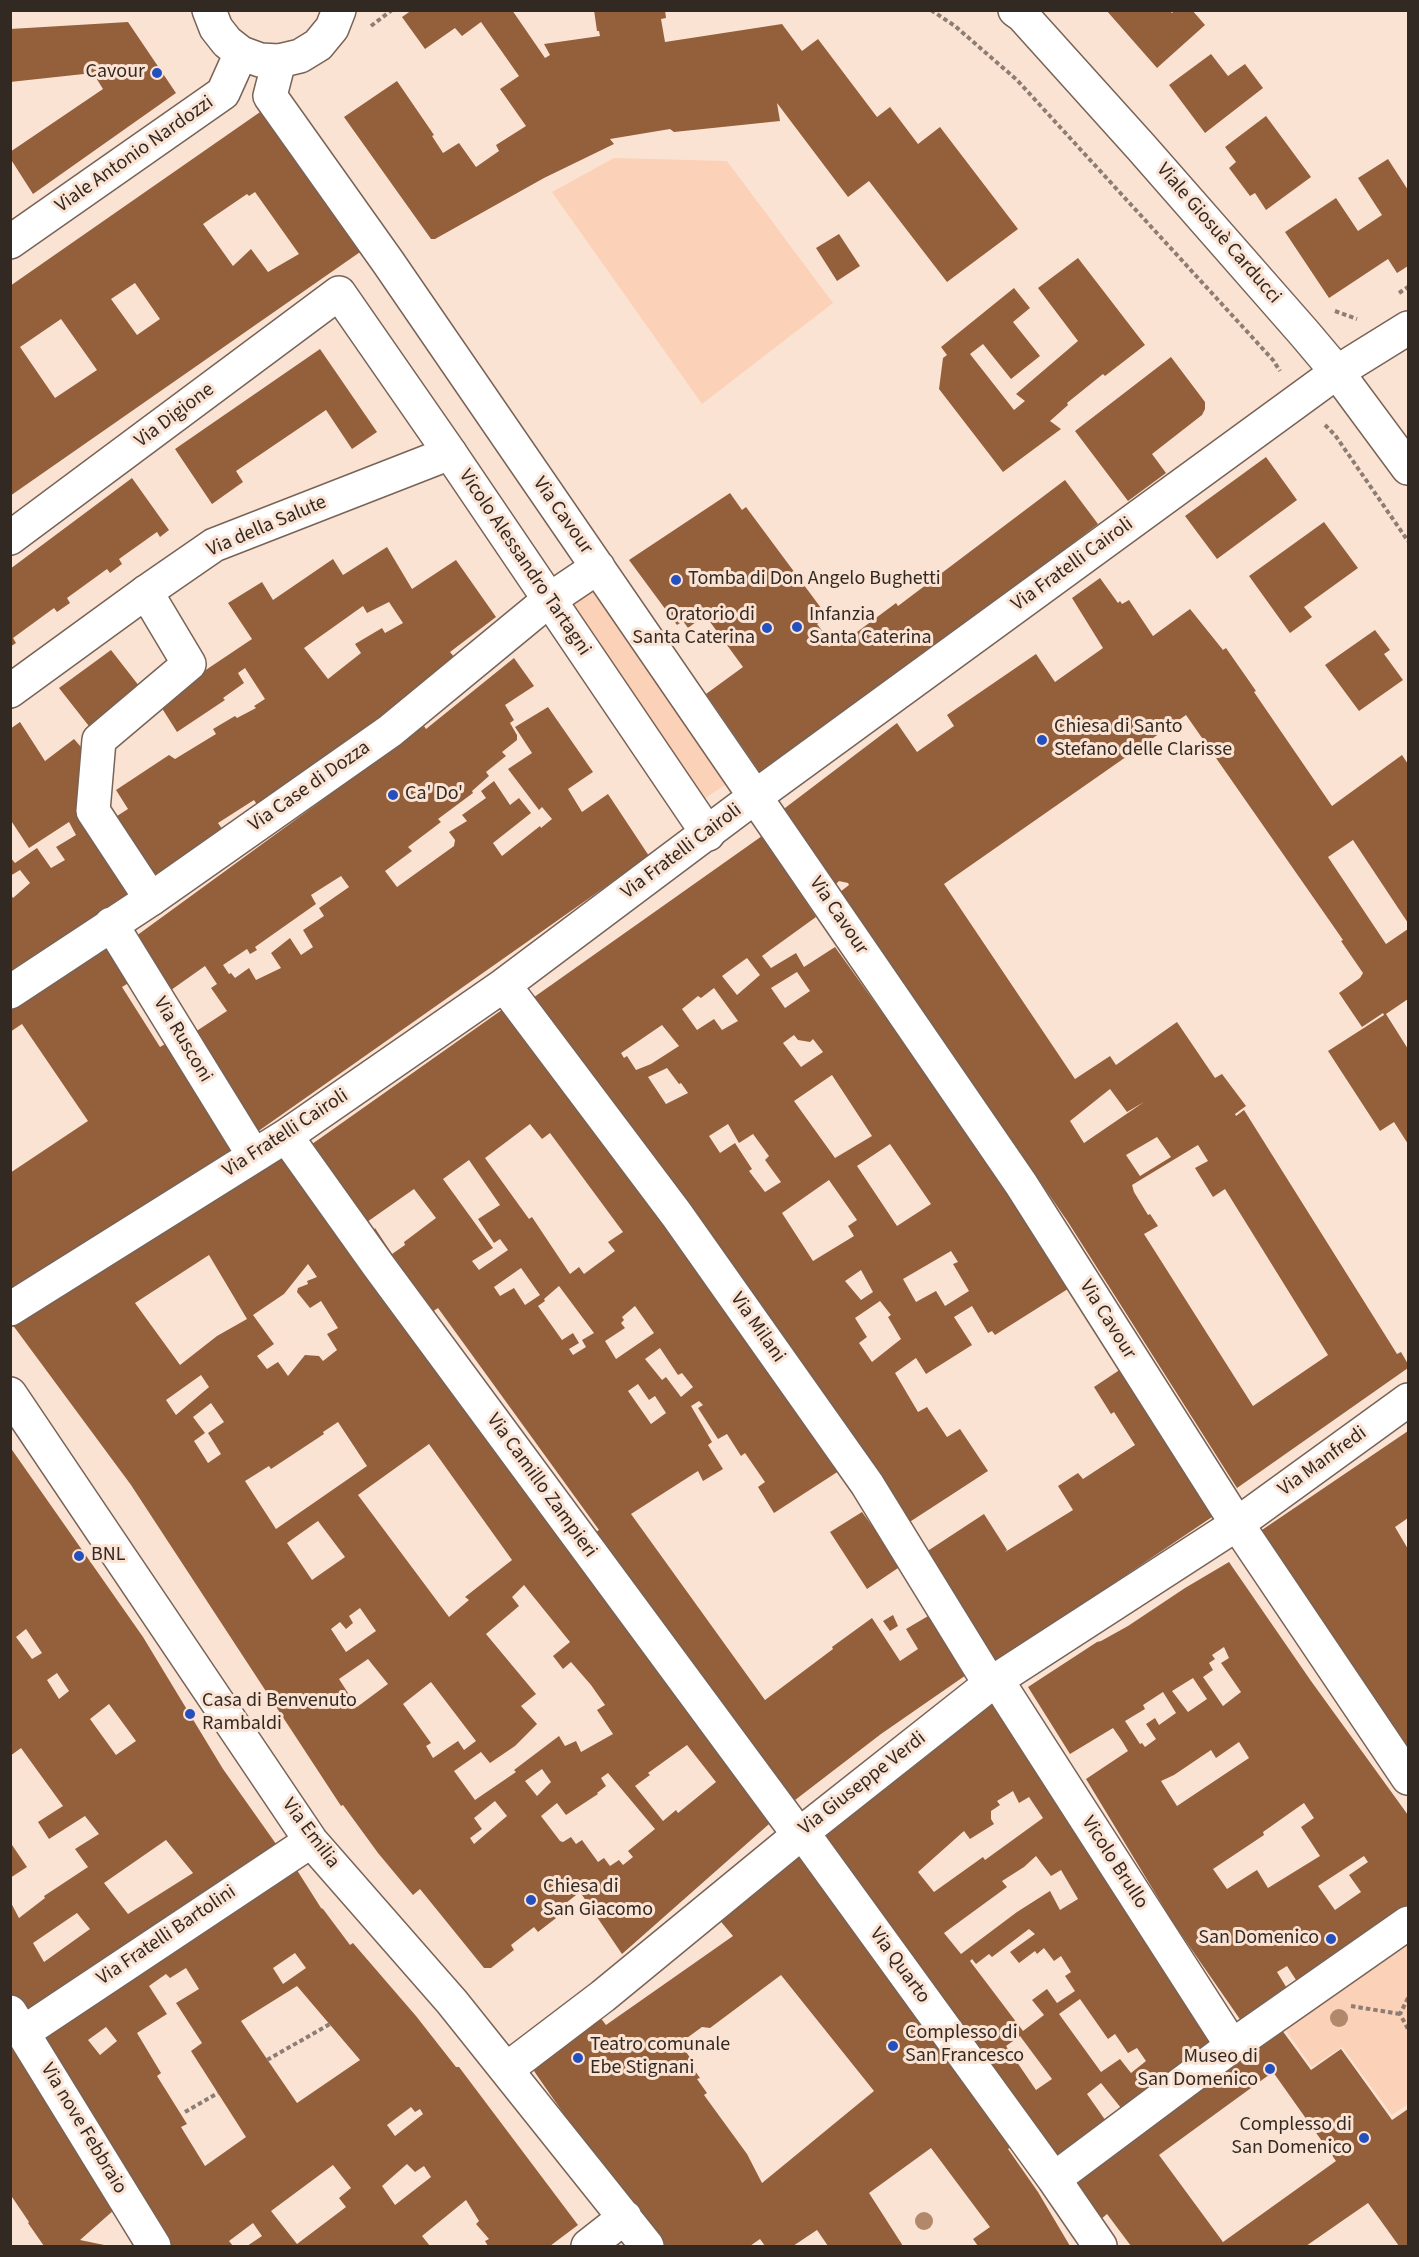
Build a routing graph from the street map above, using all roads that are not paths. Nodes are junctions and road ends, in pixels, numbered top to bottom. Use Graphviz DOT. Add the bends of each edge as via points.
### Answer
graph roads {
  1 [pos="209,10"];
  2 [pos="339,10"];
  3 [pos="1019,12"];
  4 [pos="241,53"];
  5 [pos="279,61"];
  6 [pos="10,242"];
  7 [pos="339,293"];
  8 [pos="1408,328"];
  9 [pos="1337,372"];
  10 [pos="450,453"];
  11 [pos="1408,468"];
  12 [pos="10,538"];
  13 [pos="598,567"];
  14 [pos="146,592"];
  15 [pos="549,600"];
  16 [pos="10,691"];
  17 [pos="756,796"];
  18 [pos="708,834"];
  19 [pos="151,899"];
  20 [pos="111,924"];
  21 [pos="504,985"];
  22 [pos="10,992"];
  23 [pos="286,1136"];
  24 [pos="254,1156"];
  25 [pos="10,1309"];
  26 [pos="10,1394"];
  27 [pos="1408,1400"];
  28 [pos="1237,1524"];
  29 [pos="993,1682"];
  30 [pos="1408,1778"];
  31 [pos="801,1833"];
  32 [pos="311,1841"];
  33 [pos="1408,1923"];
  34 [pos="17,2022"];
  35 [pos="1232,2046"];
  36 [pos="507,2069"];
  37 [pos="1054,2179"];
  38 [pos="625,2217"];
  39 [pos="154,2247"];
  40 [pos="588,2247"];
  41 [pos="646,2247"];
  42 [pos="1100,2247"];
  1 -- 4 [label="street" via="216,28"];
  2 -- 5 [label="street" via="332,28 318,45 300,56"];
  3 -- 9 [label="street, Viale Giosuè Carducci"];
  4 -- 5 [label="street"];
  4 -- 6 [label="street, Viale Antonio Nardozzi" via="223,93"];
  5 -- 13 [label="street, Via Cavour" via="270,96"];
  7 -- 10 [label="street, Vicolo Alessandro Tartagni"];
  7 -- 12 [label="street, Via Digione"];
  8 -- 9 [label="street, Via Fratelli Cairoli"];
  9 -- 11 [label="street, Viale Giosuè Carducci"];
  9 -- 17 [label="street, Via Fratelli Cairoli"];
  10 -- 14 [label="street, Via della Salute" via="214,545"];
  10 -- 15 [label="street, Vicolo Alessandro Tartagni"];
  13 -- 15 [label="street, Via Case di Dozza"];
  13 -- 17 [label="street, Via Cavour"];
  14 -- 16 [label="street, Via della Salute"];
  14 -- 19 [label="street" via="189,664 99,740 93,811"];
  15 -- 18 [label="street, Vicolo Alessandro Tartagni"];
  15 -- 19 [label="street, Via Case di Dozza" via="390,731"];
  17 -- 18 [label="street, Via Fratelli Cairoli"];
  17 -- 28 [label="street, Via Cavour" via="1021,1184"];
  18 -- 21 [label="street, Via Fratelli Cairoli"];
  19 -- 20 [label="street, Via Case di Dozza"];
  20 -- 22 [label="street, Via Case di Dozza"];
  20 -- 24 [label="street, Via Rusconi"];
  21 -- 23 [label="street, Via Fratelli Cairoli"];
  21 -- 29 [label="street, Via Milani" via="677,1215 867,1484"];
  23 -- 24 [label="street, Via Fratelli Cairoli"];
  23 -- 31 [label="street, Via Camillo Zampieri"];
  24 -- 25 [label="street, Via Fratelli Cairoli"];
  26 -- 32 [label="street, Via Emilia"];
  27 -- 28 [label="street, Via Manfredi"];
  28 -- 29 [label="street, Via Giuseppe Verdi"];
  28 -- 30 [label="street, Via Cavour"];
  29 -- 31 [label="street, Via Giuseppe Verdi"];
  29 -- 35 [label="street, Vicolo Brullo"];
  31 -- 36 [label="street, Via Giuseppe Verdi" via="603,1996"];
  31 -- 37 [label="street, Via Quarto"];
  32 -- 34 [label="street, Via Fratelli Bartolini"];
  32 -- 36 [label="street, Via Emilia"];
  33 -- 35 [label="street"];
  34 -- 39 [label="street, Via nove Febbraio"];
  35 -- 37 [label="street"];
  36 -- 38 [label="street, Via Emilia"];
  37 -- 42 [label="street, Via Quarto"];
  38 -- 40 [label="street"];
  38 -- 41 [label="street, Via Emilia"];
}
